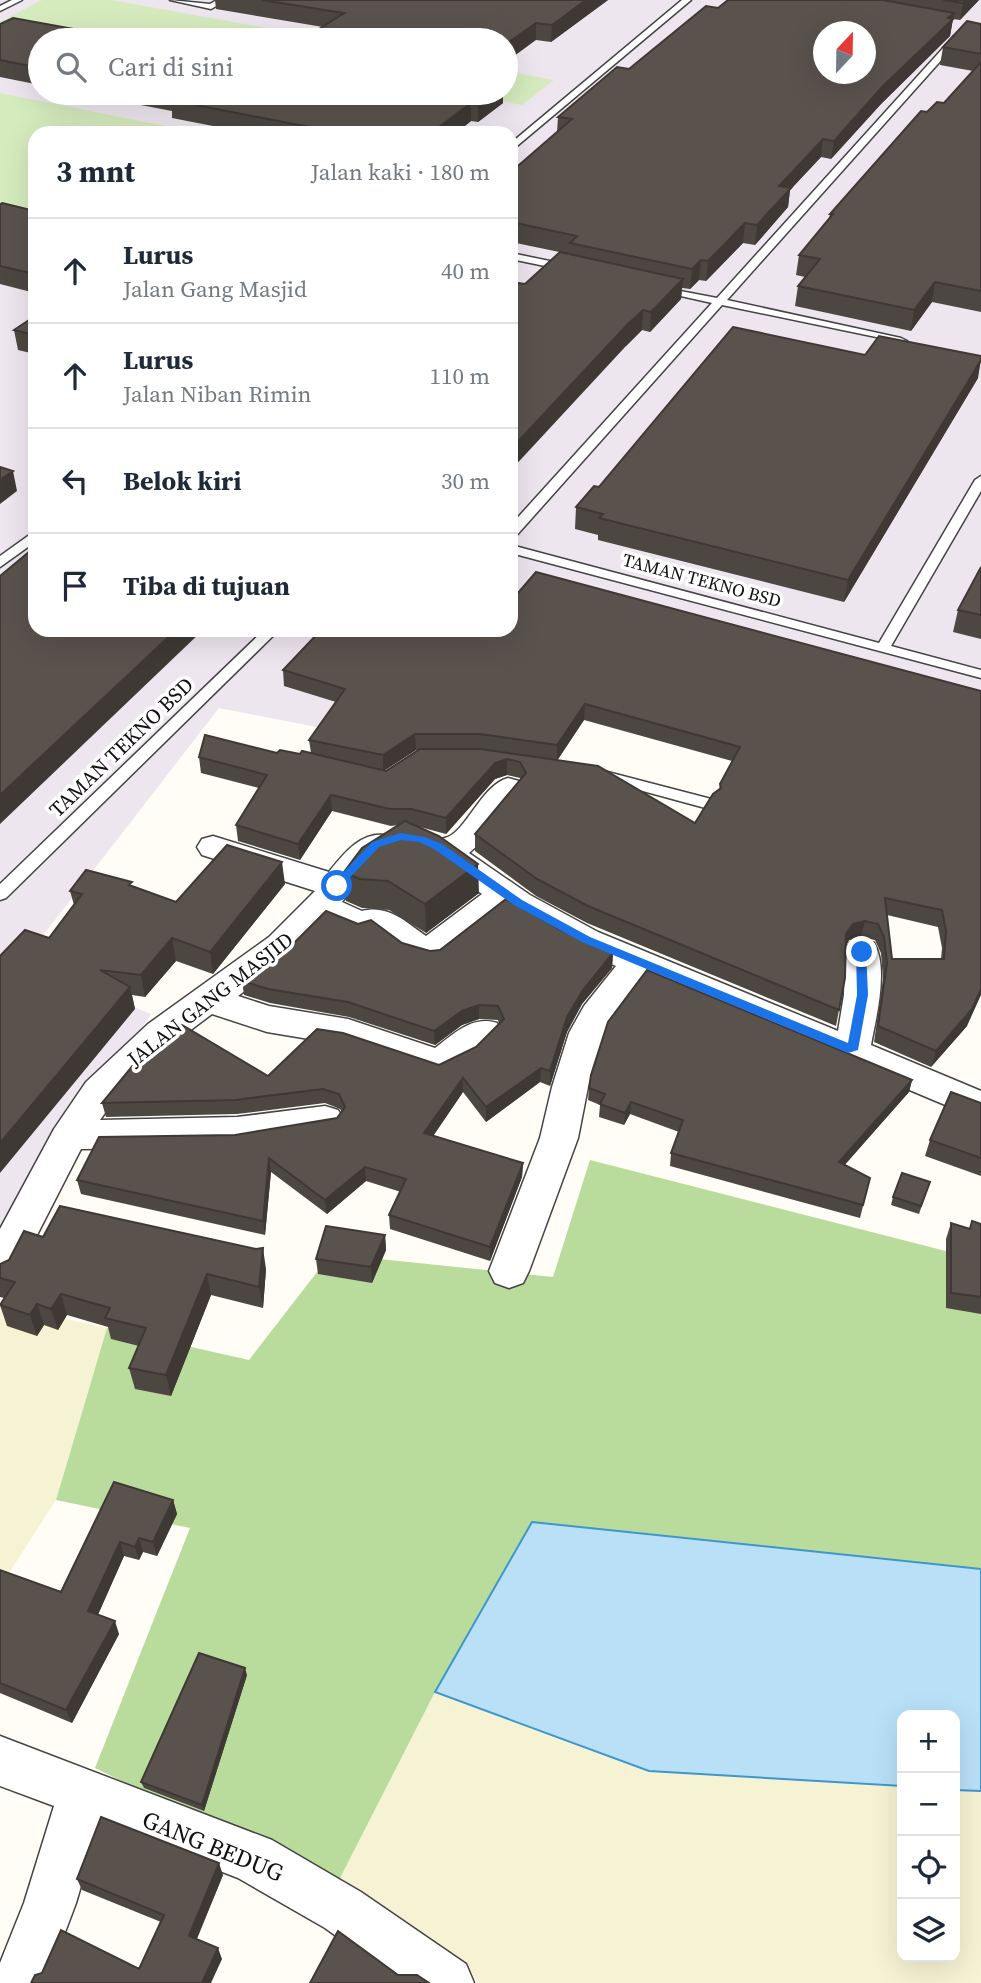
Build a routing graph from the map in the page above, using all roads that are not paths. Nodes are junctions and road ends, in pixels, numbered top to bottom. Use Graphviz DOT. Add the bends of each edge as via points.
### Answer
graph roads {
  1 [pos="18,0"];
  2 [pos="174,0"];
  3 [pos="223,0"];
  4 [pos="687,0"];
  5 [pos="0,9"];
  6 [pos="966,27"];
  7 [pos="518,142"];
  8 [pos="518,258"];
  9 [pos="576,270"];
  10 [pos="641,284"];
  11 [pos="718,301"];
  12 [pos="915,345"];
  13 [pos="981,480"];
  14 [pos="518,525"];
  15 [pos="28,541"];
  16 [pos="518,551"];
  17 [pos="0,563"];
  18 [pos="265,637"];
  19 [pos="883,648"];
  20 [pos="981,674"];
  21 [pos="580,772"];
  22 [pos="518,775"];
  23 [pos="709,804"];
  24 [pos="213,847"];
  25 [pos="447,853"];
  26 [pos="0,894"];
  27 [pos="505,894"];
  28 [pos="329,896"];
  29 [pos="862,952"];
  30 [pos="639,962"];
  31 [pos="210,1000"];
  32 [pos="484,1032"];
  33 [pos="852,1050"];
  34 [pos="981,1106"];
  35 [pos="325,1120"];
  36 [pos="73,1135"];
  37 [pos="35,1202"];
  38 [pos="75,1211"];
  39 [pos="0,1268"];
  40 [pos="509,1271"];
  41 [pos="0,1761"];
  42 [pos="83,1793"];
  43 [pos="19,1983"];
  44 [pos="447,1983"];
  1 -- 5 [label="lane"];
  2 -- 3 [label="lane" via="211,7"];
  4 -- 7 [label="lane"];
  6 -- 11 [label="lane"];
  8 -- 9 [label="lane"];
  10 -- 11 [label="lane"];
  11 -- 12 [label="lane"];
  11 -- 14 [label="lane"];
  13 -- 19 [label="lane"];
  15 -- 17 [label="lane"];
  16 -- 19 [label="lane, TAMAN TEKNO BSD"];
  18 -- 26 [label="lane, TAMAN TEKNO BSD"];
  19 -- 20 [label="lane, TAMAN TEKNO BSD"];
  21 -- 23 [label="lane"];
  22 -- 25 [label="street" via="468,837"];
  24 -- 28 [label="street"];
  25 -- 27 [label="street, JALAN GANG MASJID"];
  25 -- 28 [label="street, JALAN GANG MASJID" via="421,839 394,838 369,849"];
  27 -- 28 [label="street" via="427,953 376,919 360,924"];
  27 -- 30 [label="street, JALAN GANG MASJID" via="586,940"];
  28 -- 31 [label="street, JALAN GANG MASJID" via="279,948"];
  29 -- 33 [label="street" via="862,995"];
  30 -- 33 [label="street, JALAN GANG MASJID"];
  30 -- 40 [label="street" via="587,1033 559,1138"];
  31 -- 32 [label="street" via="267,1019 348,1032 439,1063"];
  31 -- 36 [label="street, JALAN GANG MASJID" via="117,1072"];
  33 -- 34 [label="street, JALAN GANG MASJID"];
  35 -- 36 [label="street" via="237,1132"];
  36 -- 37 [label="street, JALAN GANG MASJID"];
  37 -- 38 [label="street"];
  37 -- 39 [label="street, JALAN GANG MASJID"];
  41 -- 42 [label="street, GANG BEDUG"];
  42 -- 43 [label="street" via="50,1903"];
  42 -- 44 [label="street, GANG BEDUG" via="254,1858 290,1877"];
}
